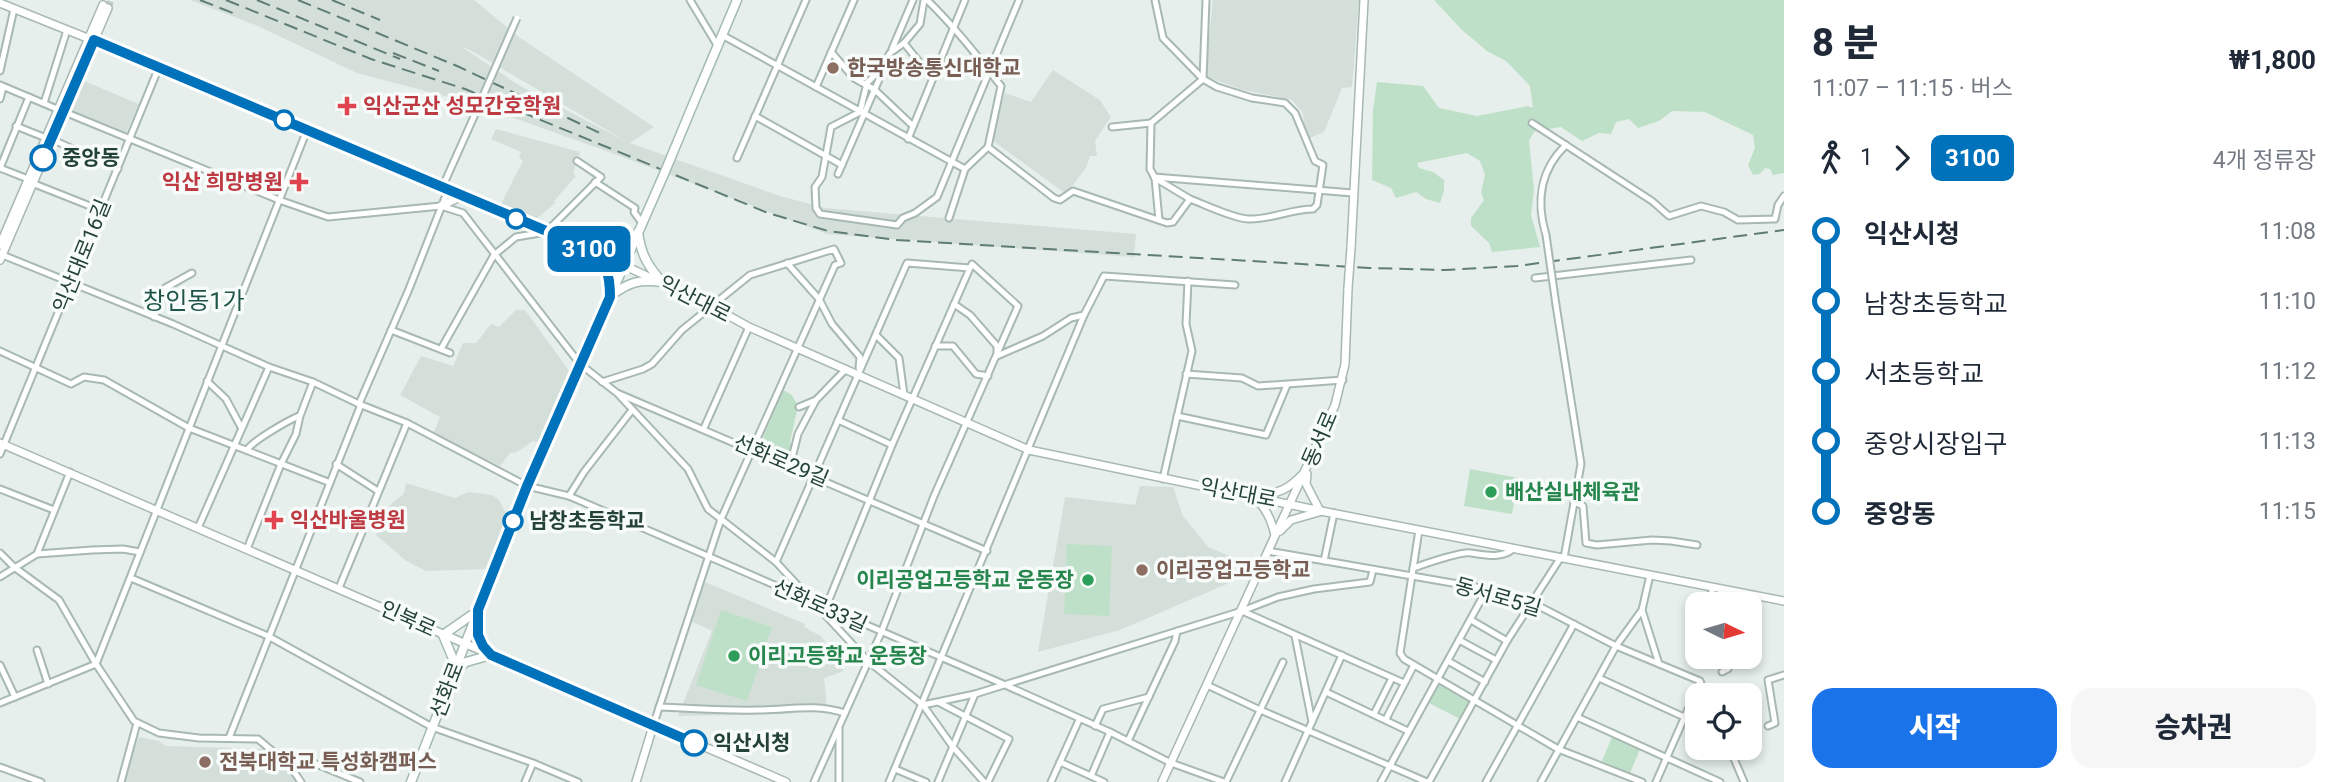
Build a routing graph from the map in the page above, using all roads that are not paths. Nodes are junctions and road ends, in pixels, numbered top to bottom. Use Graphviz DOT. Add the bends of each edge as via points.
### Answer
graph roads {
  1 [pos="690,0"];
  2 [pos="737,0"];
  3 [pos="806,0"];
  4 [pos="853,0"];
  5 [pos="913,0"];
  6 [pos="926,0"];
  7 [pos="965,0"];
  8 [pos="1019,0"];
  9 [pos="1155,0"];
  10 [pos="1206,0"];
  11 [pos="1364,0"];
  12 [pos="0,3"];
  13 [pos="106,6"];
  14 [pos="14,9"];
  15 [pos="517,18"];
  16 [pos="952,29"];
  17 [pos="67,30"];
  18 [pos="722,35"];
  19 [pos="91,39"];
  20 [pos="904,43"];
  21 [pos="717,45"];
  22 [pos="831,52"];
  23 [pos="890,53"];
  24 [pos="777,66"];
  25 [pos="159,67"];
  26 [pos="0,71"];
  27 [pos="989,71"];
  28 [pos="932,78"];
  29 [pos="1203,79"];
  30 [pos="2,86"];
  31 [pos="866,86"];
  32 [pos="816,88"];
  33 [pos="875,90"];
  34 [pos="29,97"];
  35 [pos="0,99"];
  36 [pos="44,103"];
  37 [pos="60,110"];
  38 [pos="862,114"];
  39 [pos="755,117"];
  40 [pos="1532,122"];
  41 [pos="1151,123"];
  42 [pos="16,126"];
  43 [pos="913,126"];
  44 [pos="1112,127"];
  45 [pos="307,130"];
  46 [pos="131,138"];
  47 [pos="48,139"];
  48 [pos="908,139"];
  49 [pos="1566,145"];
  50 [pos="988,147"];
  51 [pos="825,156"];
  52 [pos="737,158"];
  53 [pos="577,162"];
  54 [pos="950,162"];
  55 [pos="842,165"];
  56 [pos="0,168"];
  57 [pos="118,169"];
  58 [pos="965,169"];
  59 [pos="838,174"];
  60 [pos="1155,178"];
  61 [pos="30,181"];
  62 [pos="595,183"];
  63 [pos="445,189"];
  64 [pos="1320,190"];
  65 [pos="1353,192"];
  66 [pos="462,196"];
  67 [pos="1784,196"];
  68 [pos="279,200"];
  69 [pos="1190,200"];
  70 [pos="442,206"];
  71 [pos="100,209"];
  72 [pos="949,218"];
  73 [pos="1158,220"];
  74 [pos="640,227"];
  75 [pos="546,232"];
  76 [pos="0,246"];
  77 [pos="589,249"];
  78 [pos="494,255"];
  79 [pos="1,256"];
  80 [pos="1692,260"];
  81 [pos="787,263"];
  82 [pos="623,265"];
  83 [pos="970,268"];
  84 [pos="192,273"];
  85 [pos="1535,278"];
  86 [pos="1188,281"];
  87 [pos="662,282"];
  88 [pos="71,283"];
  89 [pos="1235,285"];
  90 [pos="610,297"];
  91 [pos="819,299"];
  92 [pos="954,304"];
  93 [pos="713,307"];
  94 [pos="1084,315"];
  95 [pos="154,317"];
  96 [pos="749,327"];
  97 [pos="391,330"];
  98 [pos="876,335"];
  99 [pos="221,346"];
  100 [pos="935,346"];
  101 [pos="441,349"];
  102 [pos="798,349"];
  103 [pos="0,351"];
  104 [pos="450,353"];
  105 [pos="998,355"];
  106 [pos="580,365"];
  107 [pos="269,367"];
  108 [pos="36,368"];
  109 [pos="846,369"];
  110 [pos="858,374"];
  111 [pos="1186,374"];
  112 [pos="988,376"];
  113 [pos="1343,380"];
  114 [pos="207,381"];
  115 [pos="313,382"];
  116 [pos="602,382"];
  117 [pos="1287,385"];
  118 [pos="617,393"];
  119 [pos="904,395"];
  120 [pos="913,399"];
  121 [pos="816,400"];
  122 [pos="359,404"];
  123 [pos="799,407"];
  124 [pos="632,410"];
  125 [pos="300,416"];
  126 [pos="1177,416"];
  127 [pos="838,420"];
  128 [pos="967,422"];
  129 [pos="407,423"];
  130 [pos="242,427"];
  131 [pos="189,428"];
  132 [pos="704,428"];
  133 [pos="2,443"];
  134 [pos="234,444"];
  135 [pos="892,445"];
  136 [pos="753,449"];
  137 [pos="247,450"];
  138 [pos="1029,450"];
  139 [pos="0,454"];
  140 [pos="281,464"];
  141 [pos="336,464"];
  142 [pos="790,466"];
  143 [pos="1307,470"];
  144 [pos="70,472"];
  145 [pos="814,476"];
  146 [pos="1163,478"];
  147 [pos="328,482"];
  148 [pos="527,486"];
  149 [pos="0,489"];
  150 [pos="378,491"];
  151 [pos="569,496"];
  152 [pos="1254,496"];
  153 [pos="870,499"];
  154 [pos="1574,502"];
  155 [pos="1290,504"];
  156 [pos="157,509"];
  157 [pos="54,510"];
  158 [pos="1321,511"];
  159 [pos="1334,513"];
  160 [pos="721,519"];
  161 [pos="923,525"];
  162 [pos="198,528"];
  163 [pos="1419,530"];
  164 [pos="1275,536"];
  165 [pos="1698,545"];
  166 [pos="1514,548"];
  167 [pos="247,549"];
  168 [pos="987,551"];
  169 [pos="1268,551"];
  170 [pos="140,552"];
  171 [pos="0,553"];
  172 [pos="37,554"];
  173 [pos="708,557"];
  174 [pos="1562,558"];
  175 [pos="1324,561"];
  176 [pos="776,562"];
  177 [pos="14,567"];
  178 [pos="1413,568"];
  179 [pos="296,570"];
  180 [pos="1373,570"];
  181 [pos="1411,575"];
  182 [pos="1650,575"];
  183 [pos="0,577"];
  184 [pos="131,578"];
  185 [pos="339,588"];
  186 [pos="1713,588"];
  187 [pos="1487,589"];
  188 [pos="1712,592"];
  189 [pos="1784,601"];
  190 [pos="1531,602"];
  191 [pos="814,604"];
  192 [pos="826,607"];
  193 [pos="478,610"];
  194 [pos="1642,610"];
  195 [pos="1242,611"];
  196 [pos="1471,620"];
  197 [pos="1574,624"];
  198 [pos="1177,631"];
  199 [pos="881,633"];
  200 [pos="443,635"];
  201 [pos="268,636"];
  202 [pos="1295,636"];
  203 [pos="1460,640"];
  204 [pos="1507,641"];
  205 [pos="465,644"];
  206 [pos="1616,646"];
  207 [pos="37,650"];
  208 [pos="491,655"];
  209 [pos="1342,655"];
  210 [pos="942,659"];
  211 [pos="868,660"];
  212 [pos="1496,660"];
  213 [pos="1448,661"];
  214 [pos="1283,662"];
  215 [pos="96,664"];
  216 [pos="0,665"];
  217 [pos="1414,665"];
  218 [pos="1659,665"];
  219 [pos="1728,669"];
  220 [pos="1722,672"];
  221 [pos="453,673"];
  222 [pos="1784,675"];
  223 [pos="1392,678"];
  224 [pos="1599,678"];
  225 [pos="1437,680"];
  226 [pos="1700,681"];
  227 [pos="1485,682"];
  228 [pos="1404,683"];
  229 [pos="48,684"];
  230 [pos="1003,684"];
  231 [pos="1207,685"];
  232 [pos="1326,692"];
  233 [pos="975,694"];
  234 [pos="15,697"];
  235 [pos="1149,697"];
  236 [pos="1475,700"];
  237 [pos="0,703"];
  238 [pos="939,703"];
  239 [pos="923,705"];
  240 [pos="659,707"];
  241 [pos="1258,709"];
  242 [pos="845,713"];
  243 [pos="1374,714"];
  244 [pos="967,715"];
  245 [pos="1577,717"];
  246 [pos="1684,717"];
  247 [pos="1385,719"];
  248 [pos="1784,719"];
  249 [pos="1079,720"];
  250 [pos="1312,722"];
  251 [pos="137,723"];
  252 [pos="1775,723"];
  253 [pos="653,726"];
  254 [pos="839,726"];
  255 [pos="1095,726"];
  256 [pos="1518,726"];
  257 [pos="1768,726"];
  258 [pos="432,727"];
  259 [pos="1408,731"];
  260 [pos="1110,732"];
  261 [pos="1308,732"];
  262 [pos="229,738"];
  263 [pos="1128,741"];
  264 [pos="953,747"];
  265 [pos="1558,749"];
  266 [pos="277,754"];
  267 [pos="1667,756"];
  268 [pos="1735,760"];
  269 [pos="1060,762"];
  270 [pos="533,763"];
  271 [pos="1171,763"];
  272 [pos="1390,766"];
  273 [pos="0,767"];
  274 [pos="895,769"];
  275 [pos="1091,776"];
  276 [pos="776,780"];
  277 [pos="41,782"];
  278 [pos="121,782"];
  279 [pos="302,782"];
  280 [pos="360,782"];
  281 [pos="411,782"];
  282 [pos="525,782"];
  283 [pos="578,782"];
  284 [pos="636,782"];
  285 [pos="786,782"];
  286 [pos="814,782"];
  287 [pos="839,782"];
  288 [pos="889,782"];
  289 [pos="926,782"];
  290 [pos="938,782"];
  291 [pos="986,782"];
  292 [pos="1051,782"];
  293 [pos="1104,782"];
  294 [pos="1162,782"];
  295 [pos="1225,782"];
  296 [pos="1285,782"];
  297 [pos="1381,782"];
  298 [pos="1428,782"];
  299 [pos="1486,782"];
  300 [pos="1542,782"];
  301 [pos="1642,782"];
  302 [pos="1656,782"];
  303 [pos="1720,782"];
  304 [pos="1744,782"];
  1 -- 21 [label="street"];
  2 -- 18 [label="main road"];
  3 -- 24 [label="street"];
  4 -- 22 [label="street"];
  5 -- 23 [label="street"];
  6 -- 16 [label="street"];
  6 -- 20 [label="street" via="919,24"];
  7 -- 16 [label="street"];
  8 -- 27 [label="street"];
  9 -- 29 [label="street" via="1163,38"];
  10 -- 29 [label="street"];
  11 -- 65 [label="street"];
  12 -- 14 [label="street, 익산대로"];
  13 -- 19 [label="street"];
  14 -- 17 [label="street, 익산대로"];
  14 -- 26 [label="street"];
  15 -- 63 [label="street, bridge"];
  16 -- 27 [label="street"];
  16 -- 28 [label="street"];
  17 -- 19 [label="street, 익산대로"];
  17 -- 36 [label="street"];
  18 -- 21 [label="main road"];
  18 -- 24 [label="street"];
  19 -- 25 [label="street, 익산대로"];
  19 -- 37 [label="street"];
  20 -- 23 [label="street"];
  20 -- 28 [label="street"];
  21 -- 74 [label="main road, 선화로, bridge"];
  22 -- 31 [label="street"];
  22 -- 32 [label="street"];
  23 -- 31 [label="street"];
  23 -- 33 [label="street"];
  24 -- 32 [label="street"];
  24 -- 39 [label="street"];
  25 -- 45 [label="street, 익산대로"];
  25 -- 46 [label="street, 익산대로16길"];
  27 -- 50 [label="street" via="1002,92"];
  27 -- 54 [label="street"];
  28 -- 43 [label="street"];
  29 -- 41 [label="street"];
  29 -- 64 [label="street" via="1252,98 1285,103 1295,113 1315,161 1323,165"];
  30 -- 34 [label="street"];
  30 -- 35 [label="street"];
  31 -- 33 [label="street"];
  31 -- 38 [label="street"];
  32 -- 38 [label="street"];
  33 -- 38 [label="street"];
  33 -- 43 [label="street"];
  34 -- 36 [label="street"];
  34 -- 42 [label="street"];
  36 -- 37 [label="street"];
  37 -- 46 [label="street"];
  37 -- 47 [label="street"];
  38 -- 48 [label="street"];
  38 -- 51 [label="street" via="831,127"];
  38 -- 55 [label="street"];
  39 -- 51 [label="street"];
  39 -- 52 [label="street"];
  40 -- 49 [label="street"];
  41 -- 44 [label="street"];
  41 -- 60 [label="street" via="1150,169"];
  42 -- 47 [label="street"];
  42 -- 56 [label="street"];
  43 -- 48 [label="street"];
  45 -- 63 [label="street, 익산대로"];
  45 -- 68 [label="street"];
  46 -- 57 [label="street, 익산대로16길"];
  46 -- 68 [label="street"];
  47 -- 57 [label="street"];
  47 -- 61 [label="street"];
  48 -- 54 [label="street"];
  49 -- 67 [label="street" via="1669,216 1701,206 1738,220 1775,219"];
  49 -- 154 [label="street, bridge" via="1553,158 1540,206 1581,464"];
  50 -- 58 [label="street"];
  50 -- 73 [label="street" via="1054,198 1060,200 1073,191"];
  51 -- 54 [label="street" via="822,177 815,187 820,214 897,225 937,197"];
  51 -- 55 [label="street"];
  53 -- 62 [label="street" via="601,177"];
  54 -- 58 [label="street"];
  55 -- 59 [label="street"];
  56 -- 61 [label="street"];
  57 -- 71 [label="street, 익산대로16길"];
  58 -- 72 [label="street"];
  60 -- 64 [label="street"];
  60 -- 69 [label="street"];
  60 -- 73 [label="street"];
  61 -- 71 [label="street"];
  61 -- 76 [label="street"];
  61 -- 79 [label="street"];
  62 -- 74 [label="street" via="635,208"];
  62 -- 75 [label="street"];
  63 -- 66 [label="street, 익산대로"];
  63 -- 70 [label="street"];
  64 -- 65 [label="street"];
  64 -- 69 [label="street" via="1313,209 1247,219"];
  65 -- 113 [label="street, 동서로, bridge"];
  66 -- 70 [label="street"];
  66 -- 75 [label="street, 익산대로"];
  68 -- 70 [label="street" via="328,218"];
  68 -- 99 [label="street"];
  69 -- 73 [label="street" via="1173,222"];
  70 -- 78 [label="street, 선화로29길" via="463,213"];
  70 -- 97 [label="street"];
  71 -- 88 [label="street, 익산대로16길"];
  74 -- 77 [label="main road" via="623,246"];
  74 -- 82 [label="main road, 선화로"];
  74 -- 87 [label="main road" via="646,265"];
  75 -- 77 [label="street, 익산대로"];
  75 -- 78 [label="street" via="516,237"];
  77 -- 82 [label="street, 익산대로"];
  77 -- 90 [label="main road" via="603,262 610,278"];
  78 -- 101 [label="street"];
  78 -- 106 [label="street, 선화로29길"];
  79 -- 88 [label="street, 선화로33길"];
  80 -- 85 [label="street"];
  81 -- 91 [label="street"];
  81 -- 91 [label="street" via="834,249 841,263 835,265"];
  81 -- 93 [label="street" via="750,275"];
  82 -- 87 [label="street, 익산대로"];
  82 -- 90 [label="main road, 선화로"];
  83 -- 92 [label="street"];
  83 -- 98 [label="street" via="907,262"];
  83 -- 105 [label="street" via="972,264 1018,306"];
  84 -- 95 [label="street" via="165,288"];
  86 -- 89 [label="street"];
  86 -- 94 [label="street" via="1104,276"];
  86 -- 111 [label="street" via="1186,324 1192,351"];
  87 -- 90 [label="main road" via="640,279"];
  87 -- 93 [label="street, 익산대로"];
  88 -- 95 [label="street, 선화로33길"];
  88 -- 108 [label="street, 익산대로16길"];
  90 -- 106 [label="main road, 선화로"];
  91 -- 102 [label="street"];
  91 -- 110 [label="street" via="832,324 860,357"];
  92 -- 100 [label="street"];
  92 -- 105 [label="street" via="997,346"];
  93 -- 96 [label="street, 익산대로"];
  93 -- 116 [label="street" via="682,330 652,364"];
  94 -- 105 [label="street"];
  94 -- 138 [label="street"];
  95 -- 99 [label="street, 선화로33길"];
  96 -- 102 [label="street, 익산대로"];
  96 -- 132 [label="street"];
  97 -- 101 [label="street"];
  97 -- 122 [label="street"];
  98 -- 110 [label="street"];
  98 -- 119 [label="street" via="899,358"];
  99 -- 107 [label="street, 선화로33길"];
  99 -- 114 [label="street"];
  100 -- 112 [label="street" via="953,346 975,373"];
  100 -- 120 [label="street"];
  101 -- 104 [label="street"];
  102 -- 109 [label="street, 익산대로"];
  102 -- 136 [label="street"];
  103 -- 108 [label="street"];
  105 -- 112 [label="street"];
  106 -- 116 [label="street, 선화로29길"];
  106 -- 148 [label="main road, 선화로"];
  107 -- 115 [label="street, 선화로33길"];
  107 -- 130 [label="street"];
  108 -- 131 [label="street" via="71,384 84,377 104,380"];
  108 -- 133 [label="street, 익산대로16길"];
  109 -- 110 [label="street, 익산대로"];
  109 -- 121 [label="street"];
  110 -- 119 [label="street, 익산대로"];
  110 -- 127 [label="street"];
  111 -- 117 [label="street, 동서로" via="1242,377 1258,386"];
  111 -- 126 [label="street"];
  112 -- 128 [label="street"];
  113 -- 117 [label="street, 동서로"];
  113 -- 143 [label="street, 동서로"];
  114 -- 130 [label="street" via="226,399"];
  114 -- 131 [label="street"];
  115 -- 122 [label="street, 선화로33길"];
  115 -- 125 [label="street"];
  116 -- 118 [label="street, 선화로29길"];
  117 -- 126 [label="street" via="1266,435"];
  118 -- 124 [label="street"];
  118 -- 132 [label="street, 선화로29길"];
  119 -- 120 [label="street, 익산대로"];
  120 -- 128 [label="street, 익산대로"];
  120 -- 135 [label="street"];
  121 -- 123 [label="street"];
  121 -- 142 [label="street"];
  122 -- 129 [label="street, 선화로33길"];
  122 -- 141 [label="street"];
  124 -- 151 [label="street"];
  124 -- 160 [label="street" via="688,469 708,509"];
  125 -- 137 [label="street"];
  125 -- 140 [label="street"];
  126 -- 146 [label="street"];
  127 -- 135 [label="street"];
  127 -- 145 [label="street"];
  128 -- 138 [label="street, 익산대로"];
  128 -- 161 [label="street"];
  129 -- 148 [label="street, 선화로33길"];
  129 -- 150 [label="street"];
  130 -- 134 [label="street"];
  131 -- 134 [label="street"];
  131 -- 156 [label="street"];
  132 -- 136 [label="street, 선화로29길"];
  133 -- 139 [label="street, 익산대로16길"];
  133 -- 144 [label="street, 인북로"];
  134 -- 137 [label="street"];
  134 -- 162 [label="street"];
  135 -- 153 [label="street"];
  136 -- 142 [label="street, 선화로29길"];
  136 -- 160 [label="street"];
  137 -- 140 [label="street"];
  138 -- 146 [label="street, 익산대로"];
  138 -- 168 [label="street"];
  140 -- 147 [label="street"];
  140 -- 167 [label="street"];
  141 -- 147 [label="street"];
  141 -- 150 [label="street"];
  142 -- 145 [label="street, 선화로29길"];
  143 -- 152 [label="street" via="1290,488"];
  143 -- 155 [label="street, 동서로"];
  143 -- 158 [label="street" via="1306,484"];
  144 -- 156 [label="street, 인북로"];
  144 -- 157 [label="street"];
  145 -- 153 [label="street, 선화로29길"];
  145 -- 176 [label="street"];
  146 -- 152 [label="street, 익산대로"];
  147 -- 179 [label="street"];
  148 -- 151 [label="street, 선화로33길"];
  148 -- 193 [label="main road, 선화로"];
  149 -- 157 [label="street"];
  150 -- 185 [label="street"];
  151 -- 173 [label="street, 선화로33길"];
  152 -- 155 [label="street, 익산대로"];
  152 -- 164 [label="street" via="1271,520"];
  153 -- 161 [label="street, 선화로29길"];
  153 -- 192 [label="street"];
  154 -- 165 [label="street" via="1583,506 1586,543 1671,541"];
  154 -- 174 [label="street"];
  155 -- 158 [label="street, 익산대로"];
  155 -- 164 [label="street, 동서로"];
  156 -- 162 [label="street, 인북로"];
  156 -- 170 [label="street"];
  157 -- 172 [label="street"];
  158 -- 159 [label="street, 익산대로"];
  158 -- 164 [label="street" via="1291,520"];
  159 -- 163 [label="street, 익산대로"];
  159 -- 175 [label="street"];
  160 -- 173 [label="street"];
  160 -- 176 [label="street"];
  161 -- 168 [label="street, 선화로29길"];
  161 -- 199 [label="street"];
  162 -- 167 [label="street, 인북로"];
  163 -- 166 [label="street, 익산대로"];
  163 -- 178 [label="street"];
  164 -- 169 [label="street, 동서로"];
  166 -- 174 [label="street, 익산대로"];
  166 -- 178 [label="street, 익산대로" via="1508,554 1470,552"];
  167 -- 179 [label="street, 인북로"];
  168 -- 210 [label="street"];
  169 -- 175 [label="street, 동서로5길"];
  169 -- 195 [label="street, 동서로"];
  170 -- 172 [label="street"];
  170 -- 184 [label="street"];
  171 -- 177 [label="street"];
  172 -- 177 [label="street"];
  173 -- 191 [label="street, 선화로33길"];
  173 -- 240 [label="street"];
  174 -- 182 [label="street, 익산대로"];
  174 -- 190 [label="street"];
  175 -- 180 [label="street, 동서로5길"];
  176 -- 191 [label="street"];
  177 -- 183 [label="street"];
  177 -- 215 [label="street" via="59,600"];
  178 -- 181 [label="street"];
  179 -- 185 [label="street, 인북로"];
  179 -- 201 [label="street"];
  180 -- 181 [label="street, 동서로5길"];
  180 -- 195 [label="street" via="1370,582 1290,594"];
  181 -- 187 [label="street, 동서로5길"];
  181 -- 217 [label="street" via="1400,653"];
  182 -- 186 [label="street, 익산대로"];
  182 -- 194 [label="street"];
  184 -- 201 [label="street"];
  184 -- 215 [label="street"];
  185 -- 200 [label="street, 인북로"];
  186 -- 188 [label="street"];
  186 -- 189 [label="street, 익산대로"];
  187 -- 190 [label="street, 동서로5길"];
  187 -- 196 [label="street"];
  190 -- 197 [label="street, 동서로5길"];
  190 -- 204 [label="street"];
  191 -- 192 [label="street, 선화로33길"];
  191 -- 211 [label="street"];
  192 -- 199 [label="street, 선화로33길"];
  193 -- 200 [label="main road"];
  193 -- 205 [label="main road, 선화로"];
  193 -- 208 [label="main road" via="478,635"];
  194 -- 206 [label="street"];
  194 -- 218 [label="street"];
  195 -- 198 [label="street"];
  195 -- 202 [label="street"];
  195 -- 231 [label="street, 동서로"];
  196 -- 203 [label="street"];
  196 -- 204 [label="street"];
  197 -- 206 [label="street, 동서로5길"];
  197 -- 256 [label="street"];
  198 -- 230 [label="street"];
  198 -- 235 [label="street"];
  199 -- 210 [label="street, 선화로33길"];
  199 -- 211 [label="street"];
  200 -- 205 [label="street, 인북로"];
  200 -- 221 [label="main road" via="453,659"];
  201 -- 258 [label="street"];
  201 -- 262 [label="street"];
  202 -- 209 [label="street"];
  202 -- 250 [label="street"];
  203 -- 212 [label="street"];
  203 -- 213 [label="street"];
  204 -- 212 [label="street"];
  205 -- 208 [label="street, 인북로"];
  205 -- 221 [label="main road, 선화로"];
  206 -- 218 [label="street, 동서로5길"];
  206 -- 224 [label="street"];
  207 -- 229 [label="street"];
  208 -- 221 [label="main road" via="466,662"];
  208 -- 253 [label="street, 인북로"];
  209 -- 223 [label="street"];
  209 -- 232 [label="street"];
  210 -- 230 [label="street, 선화로33길"];
  210 -- 239 [label="street"];
  211 -- 239 [label="street"];
  211 -- 242 [label="street"];
  212 -- 227 [label="street"];
  213 -- 225 [label="street"];
  213 -- 227 [label="street"];
  214 -- 241 [label="street"];
  215 -- 229 [label="street"];
  215 -- 251 [label="street"];
  216 -- 234 [label="street"];
  217 -- 225 [label="street"];
  217 -- 228 [label="street"];
  218 -- 226 [label="street, 동서로5길"];
  219 -- 220 [label="street"];
  221 -- 258 [label="main road, 선화로"];
  222 -- 252 [label="street" via="1768,680"];
  223 -- 228 [label="street"];
  223 -- 243 [label="street"];
  224 -- 245 [label="street"];
  224 -- 246 [label="street"];
  225 -- 236 [label="street"];
  225 -- 259 [label="street"];
  226 -- 246 [label="street"];
  227 -- 236 [label="street"];
  228 -- 247 [label="street"];
  229 -- 234 [label="street"];
  230 -- 233 [label="street"];
  230 -- 249 [label="street, 선화로33길"];
  231 -- 241 [label="street"];
  231 -- 271 [label="street, 동서로"];
  232 -- 243 [label="street"];
  232 -- 250 [label="street"];
  233 -- 238 [label="street"];
  233 -- 244 [label="street"];
  234 -- 237 [label="street"];
  235 -- 255 [label="street" via="1103,709"];
  235 -- 263 [label="street"];
  236 -- 256 [label="street"];
  236 -- 298 [label="street"];
  238 -- 239 [label="street"];
  238 -- 244 [label="street"];
  239 -- 264 [label="street"];
  239 -- 274 [label="street"];
  240 -- 242 [label="street" via="757,710 803,706"];
  240 -- 253 [label="street"];
  241 -- 261 [label="street"];
  241 -- 295 [label="street"];
  242 -- 254 [label="street"];
  243 -- 247 [label="street"];
  244 -- 264 [label="street"];
  244 -- 291 [label="street" via="1009,739"];
  245 -- 265 [label="street"];
  245 -- 267 [label="street"];
  246 -- 267 [label="street"];
  247 -- 259 [label="street"];
  248 -- 252 [label="street"];
  249 -- 255 [label="street, 선화로33길"];
  249 -- 269 [label="street"];
  250 -- 261 [label="street"];
  251 -- 262 [label="street" via="159,733"];
  251 -- 278 [label="street"];
  252 -- 257 [label="street"];
  253 -- 276 [label="street, 인북로"];
  253 -- 284 [label="street"];
  254 -- 286 [label="street"];
  254 -- 287 [label="street"];
  255 -- 260 [label="street, 선화로33길"];
  256 -- 265 [label="street"];
  256 -- 299 [label="street"];
  258 -- 270 [label="street"];
  258 -- 281 [label="main road, 선화로"];
  259 -- 272 [label="street"];
  260 -- 263 [label="street, 선화로33길"];
  260 -- 275 [label="street"];
  261 -- 272 [label="street"];
  261 -- 296 [label="street"];
  262 -- 266 [label="street" via="258,739"];
  263 -- 271 [label="street, 선화로33길"];
  264 -- 290 [label="street"];
  264 -- 291 [label="street"];
  265 -- 300 [label="street"];
  265 -- 301 [label="street"];
  266 -- 279 [label="street"];
  266 -- 280 [label="street" via="304,759"];
  267 -- 302 [label="street"];
  267 -- 303 [label="street"];
  268 -- 304 [label="street"];
  269 -- 275 [label="street"];
  269 -- 292 [label="street"];
  270 -- 282 [label="street"];
  270 -- 283 [label="street"];
  271 -- 294 [label="street, 동서로"];
  271 -- 295 [label="street, 선화로33길"];
  272 -- 297 [label="street"];
  272 -- 298 [label="street"];
  273 -- 277 [label="street"];
  274 -- 288 [label="street"];
  274 -- 289 [label="street"];
  275 -- 293 [label="street"];
  276 -- 285 [label="street, 인북로"];
}
